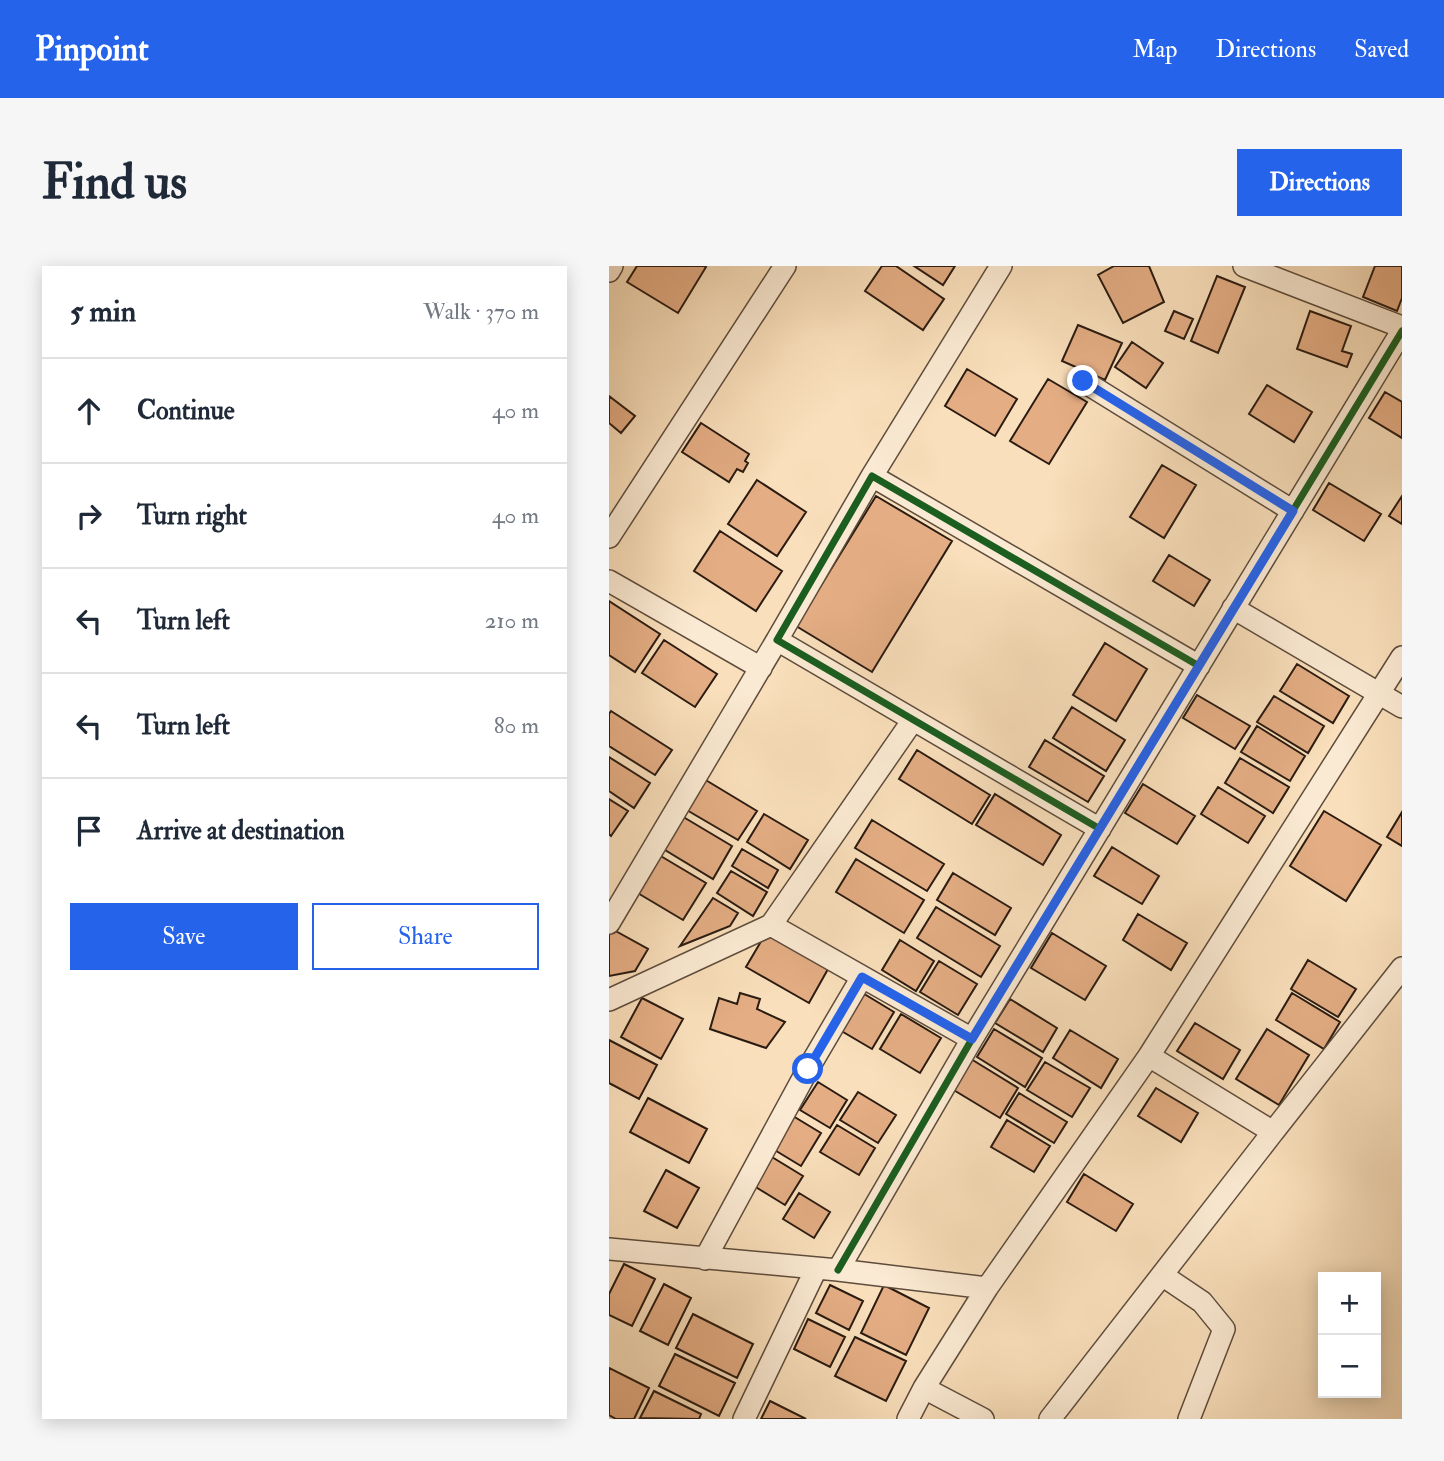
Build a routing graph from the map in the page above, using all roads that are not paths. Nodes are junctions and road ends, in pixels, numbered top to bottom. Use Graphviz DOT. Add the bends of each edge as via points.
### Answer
graph roads {
  1 [pos="612,266"];
  2 [pos="785,266"];
  3 [pos="1001,266"];
  4 [pos="1244,266"];
  5 [pos="609,271"];
  6 [pos="1402,329"];
  7 [pos="1083,381"];
  8 [pos="872,476"];
  9 [pos="1293,511"];
  10 [pos="609,537"];
  11 [pos="609,581"];
  12 [pos="1233,608"];
  13 [pos="778,640"];
  14 [pos="1402,657"];
  15 [pos="1199,666"];
  16 [pos="761,668"];
  17 [pos="1379,695"];
  18 [pos="1402,707"];
  19 [pos="913,720"];
  20 [pos="1100,829"];
  21 [pos="609,923"];
  22 [pos="771,925"];
  23 [pos="1401,973"];
  24 [pos="862,977"];
  25 [pos="609,1000"];
  26 [pos="972,1039"];
  27 [pos="1149,1056"];
  28 [pos="1273,1132"];
  29 [pos="609,1249"];
  30 [pos="705,1258"];
  31 [pos="816,1269"];
  32 [pos="838,1270"];
  33 [pos="1162,1275"];
  34 [pos="987,1288"];
  35 [pos="924,1388"];
  36 [pos="744,1419"];
  37 [pos="908,1419"];
  38 [pos="983,1419"];
  39 [pos="1050,1419"];
  40 [pos="1189,1419"];
  1 -- 5 [label="street"];
  2 -- 10 [label="street"];
  3 -- 8 [label="street"];
  4 -- 6 [label="street"];
  6 -- 9 [label="street"];
  7 -- 9 [label="street"];
  8 -- 13 [label="street"];
  8 -- 15 [label="street"];
  9 -- 12 [label="street"];
  11 -- 16 [label="street"];
  12 -- 15 [label="street"];
  12 -- 17 [label="street"];
  13 -- 16 [label="street"];
  13 -- 19 [label="street"];
  14 -- 17 [label="street"];
  15 -- 20 [label="street"];
  16 -- 21 [label="street"];
  17 -- 18 [label="street"];
  17 -- 27 [label="street"];
  19 -- 20 [label="street"];
  19 -- 22 [label="street"];
  20 -- 26 [label="street"];
  22 -- 24 [label="street"];
  22 -- 25 [label="street"];
  23 -- 28 [label="street"];
  24 -- 26 [label="street"];
  24 -- 30 [label="street"];
  26 -- 32 [label="street"];
  27 -- 28 [label="street"];
  27 -- 34 [label="street"];
  28 -- 33 [label="street"];
  29 -- 30 [label="street"];
  30 -- 31 [label="street"];
  31 -- 32 [label="street"];
  31 -- 36 [label="street"];
  32 -- 34 [label="street"];
  33 -- 39 [label="street"];
  33 -- 40 [label="street" via="1202,1302 1224,1329"];
  34 -- 35 [label="street"];
  35 -- 37 [label="street"];
  35 -- 38 [label="street"];
}
